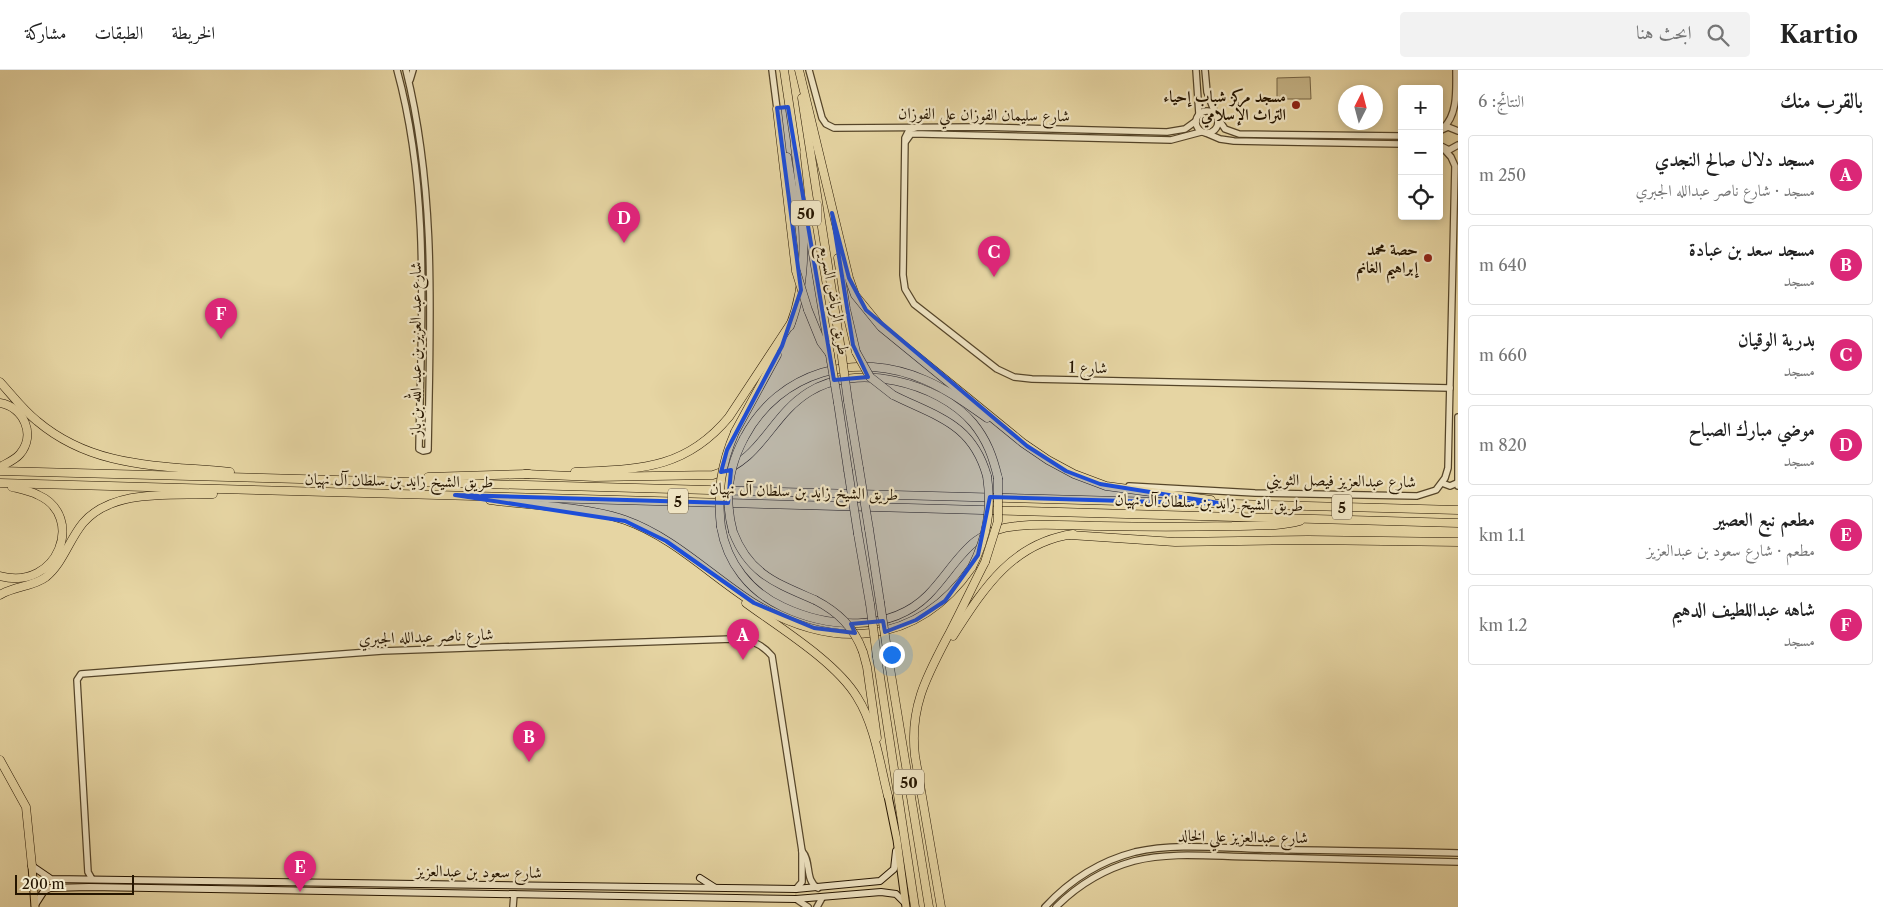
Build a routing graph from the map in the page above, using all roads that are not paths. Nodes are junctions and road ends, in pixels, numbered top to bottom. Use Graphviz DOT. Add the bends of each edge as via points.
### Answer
graph roads {
  1 [pos="397,70"];
  2 [pos="406,70"];
  3 [pos="413,70"];
  4 [pos="772,70"];
  5 [pos="784,70"];
  6 [pos="798,70"];
  7 [pos="809,70"];
  8 [pos="1196,70"];
  9 [pos="1204,70"];
  10 [pos="1456,70"];
  11 [pos="410,87"];
  12 [pos="777,109"];
  13 [pos="1200,114"];
  14 [pos="1217,117"];
  15 [pos="1196,121"];
  16 [pos="920,127"];
  17 [pos="1443,127"];
  18 [pos="1024,128"];
  19 [pos="1035,128"];
  20 [pos="1443,129"];
  21 [pos="1458,131"];
  22 [pos="1204,132"];
  23 [pos="922,134"];
  24 [pos="1023,137"];
  25 [pos="1036,137"];
  26 [pos="1398,140"];
  27 [pos="1398,140"];
  28 [pos="905,142"];
  29 [pos="1458,145"];
  30 [pos="795,146"];
  31 [pos="1443,148"];
  32 [pos="1443,150"];
  33 [pos="416,167"];
  34 [pos="426,188"];
  35 [pos="419,197"];
  36 [pos="427,210"];
  37 [pos="832,212"];
  38 [pos="803,251"];
  39 [pos="1455,283"];
  40 [pos="1455,293"];
  41 [pos="791,323"];
  42 [pos="831,359"];
  43 [pos="0,382"];
  44 [pos="1450,388"];
  45 [pos="0,403"];
  46 [pos="1458,417"];
  47 [pos="1023,443"];
  48 [pos="1449,450"];
  49 [pos="1457,450"];
  50 [pos="0,467"];
  51 [pos="0,471"];
  52 [pos="525,474"];
  53 [pos="284,478"];
  54 [pos="393,480"];
  55 [pos="1442,483"];
  56 [pos="0,484"];
  57 [pos="1457,484"];
  58 [pos="1106,486"];
  59 [pos="282,491"];
  60 [pos="455,495"];
  61 [pos="1225,504"];
  62 [pos="1458,510"];
  63 [pos="1308,519"];
  64 [pos="1458,523"];
  65 [pos="1140,527"];
  66 [pos="1070,535"];
  67 [pos="666,541"];
  68 [pos="1458,542"];
  69 [pos="0,576"];
  70 [pos="0,595"];
  71 [pos="930,668"];
  72 [pos="0,760"];
  73 [pos="888,796"];
  74 [pos="897,840"];
  75 [pos="1270,850"];
  76 [pos="1278,850"];
  77 [pos="802,851"];
  78 [pos="1456,853"];
  79 [pos="1270,858"];
  80 [pos="1277,858"];
  81 [pos="1416,861"];
  82 [pos="1458,862"];
  83 [pos="32,866"];
  84 [pos="88,877"];
  85 [pos="51,878"];
  86 [pos="700,878"];
  87 [pos="132,879"];
  88 [pos="142,879"];
  89 [pos="305,881"];
  90 [pos="314,881"];
  91 [pos="849,886"];
  92 [pos="646,887"];
  93 [pos="50,888"];
  94 [pos="132,888"];
  95 [pos="143,888"];
  96 [pos="686,888"];
  97 [pos="718,888"];
  98 [pos="818,888"];
  99 [pos="796,889"];
  100 [pos="302,890"];
  101 [pos="313,890"];
  102 [pos="514,894"];
  103 [pos="850,895"];
  104 [pos="645,896"];
  105 [pos="654,897"];
  106 [pos="822,898"];
  107 [pos="796,899"];
  108 [pos="35,906"];
  109 [pos="906,906"];
  110 [pos="915,906"];
  111 [pos="513,907"];
  112 [pos="808,907"];
  113 [pos="817,907"];
  114 [pos="929,907"];
  115 [pos="941,907"];
  116 [pos="1045,907"];
  117 [pos="1056,907"];
  1 -- 33 [label="street, شارع عبد العزيز بن عبد الله بن باز" via="409,118"];
  2 -- 11 [label="street, شارع عبد العزيز بن عبد الله بن باز"];
  3 -- 11 [label="street"];
  4 -- 12 [label="street"];
  5 -- 30 [label="highway, طريق الرياض السريع / 50"];
  6 -- 37 [label="highway"];
  6 -- 114 [label="highway, طريق الرياض السريع / 50, bridge"];
  7 -- 16 [label="street, شارع سليمان الفوزان علي الفوزان" via="826,124 844,129"];
  8 -- 13 [label="street"];
  9 -- 14 [label="street" via="1207,92"];
  10 -- 17 [label="street" via="1455,112"];
  11 -- 34 [label="street, شارع عبد العزيز بن عبد الله بن باز"];
  12 -- 38 [label="highway"];
  12 -- 42 [label="highway, bridge" via="796,271 808,310"];
  13 -- 14 [label="street" via="1208,111"];
  13 -- 15 [label="street"];
  14 -- 22 [label="street" via="1215,130"];
  14 -- 26 [label="street" via="1225,129 1239,134"];
  15 -- 19 [label="street, شارع سليمان الفوزان علي الفوزان" via="1185,129 1172,132"];
  15 -- 22 [label="street"];
  16 -- 18 [label="street, شارع سليمان الفوزان علي الفوزان"];
  16 -- 23 [label="street"];
  16 -- 28 [label="street" via="906,133"];
  18 -- 19 [label="street, شارع سليمان الفوزان علي الفوزان"];
  18 -- 24 [label="street" via="1026,133"];
  19 -- 25 [label="street" via="1032,132"];
  20 -- 21 [label="street" via="1452,127"];
  22 -- 25 [label="street, شارع سليمان الفوزان علي الفوزان" via="1171,140"];
  22 -- 27 [label="street" via="1230,141"];
  23 -- 24 [label="street, شارع سليمان الفوزان علي الفوزان"];
  23 -- 28 [label="street" via="911,134"];
  24 -- 25 [label="street, شارع سليمان الفوزان علي الفوزان"];
  28 -- 44 [label="street, شارع 1" via="905,289 914,304 1002,372 1032,379"];
  29 -- 31 [label="street" via="1451,150"];
  30 -- 38 [label="highway"];
  30 -- 42 [label="highway, طريق الرياض السريع / 50"];
  32 -- 39 [label="street" via="1455,166"];
  33 -- 34 [label="street" via="422,188"];
  33 -- 35 [label="street, شارع عبد العزيز بن عبد الله بن باز"];
  34 -- 36 [label="street, شارع عبد العزيز بن عبد الله بن باز"];
  35 -- 36 [label="street" via="425,198"];
  35 -- 36 [label="street, شارع عبد العزيز بن عبد الله بن باز" via="422,241 419,448 428,450"];
  37 -- 47 [label="highway" via="848,278 855,296 866,310 881,327"];
  37 -- 67 [label="highway, bridge" via="846,309 856,352 870,377 893,395 959,428 977,450 987,476 989,516 983,542 972,567 945,601 916,620 883,632 850,633 794,622 754,603"];
  38 -- 41 [label="highway" via="803,279"];
  39 -- 40 [label="street"];
  40 -- 44 [label="street"];
  41 -- 52 [label="highway" via="719,429 691,452 637,469"];
  41 -- 65 [label="highway, bridge" via="782,346 735,432 724,460 719,488 726,550 752,587 766,598 804,616 861,623 892,617 915,605 928,595 967,546 991,532 1018,526"];
  42 -- 110 [label="highway, طريق الرياض السريع / 50, bridge"];
  43 -- 53 [label="highway" via="42,425 66,441 104,458"];
  44 -- 48 [label="street"];
  45 -- 50 [label="highway" via="18,411 27,434 20,454"];
  46 -- 49 [label="street"];
  47 -- 58 [label="highway" via="1066,470"];
  47 -- 73 [label="highway, bridge" via="960,399 924,379 904,372 859,366 837,367 796,383 770,402 750,426 735,458 729,478 728,511 732,532 741,552 757,571 815,600 842,618 855,633 863,652"];
  48 -- 49 [label="street"];
  48 -- 55 [label="street" via="1448,468"];
  49 -- 57 [label="street"];
  51 -- 53 [label="highway, طريق الشيخ زايد بن سلطان آل نهيان / 5"];
  52 -- 54 [label="highway"];
  52 -- 71 [label="highway, bridge" via="595,477 713,475 744,460 788,409 824,384 858,378 903,382 940,397 968,418 990,450 998,478 998,521 985,562"];
  53 -- 54 [label="highway, طريق الشيخ زايد بن سلطان آل نهيان / 5"];
  54 -- 61 [label="highway, طريق الشيخ زايد بن سلطان آل نهيان / 5"];
  55 -- 57 [label="street"];
  55 -- 58 [label="street, شارع عبدالعزيز فيصل الثويني" via="1432,493 1412,496"];
  56 -- 59 [label="highway, طريق الشيخ زايد بن سلطان آل نهيان / 5"];
  56 -- 69 [label="highway" via="43,498 56,512 62,532 59,550 46,569 25,579"];
  58 -- 61 [label="highway" via="1198,497"];
  59 -- 60 [label="highway, طريق الشيخ زايد بن سلطان آل نهيان / 5"];
  59 -- 70 [label="highway" via="136,497 113,503 82,524 49,574 35,583 12,588"];
  60 -- 63 [label="highway, طريق الشيخ زايد بن سلطان آل نهيان / 5"];
  60 -- 67 [label="highway" via="603,515 625,520"];
  61 -- 62 [label="highway, طريق الشيخ زايد بن سلطان آل نهيان / 5"];
  63 -- 64 [label="highway, طريق الشيخ زايد بن سلطان آل نهيان / 5"];
  63 -- 65 [label="highway" via="1285,524"];
  65 -- 66 [label="highway"];
  66 -- 68 [label="highway" via="1175,542"];
  66 -- 71 [label="highway" via="1039,543 1010,561"];
  67 -- 73 [label="highway" via="792,637 847,684 858,698 868,722"];
  71 -- 115 [label="highway" via="917,706 914,748"];
  72 -- 83 [label="highway" via="22,798 28,816"];
  73 -- 74 [label="main road"];
  74 -- 91 [label="main road, شارع سعود بن عبدالعزيز" via="891,874 880,881"];
  74 -- 109 [label="main road"];
  75 -- 76 [label="street, شارع عبدالعزيز علي الخالد"];
  75 -- 79 [label="street"];
  75 -- 116 [label="street, شارع عبدالعزيز علي الخالد" via="1182,848 1136,852 1085,874"];
  76 -- 78 [label="street, شارع عبدالعزيز علي الخالد"];
  76 -- 80 [label="street"];
  77 -- 84 [label="street, شارع ناصر عبدالله الجبري" via="772,656 751,640 382,651 81,674 77,680"];
  77 -- 98 [label="street, شارع ناصر عبدالله الجبري" via="811,881"];
  77 -- 99 [label="street, شارع ناصر عبدالله الجبري" via="802,882"];
  78 -- 81 [label="street" via="1451,858"];
  79 -- 80 [label="street, شارع عبدالعزيز علي الخالد"];
  79 -- 117 [label="street, شارع عبدالعزيز علي الخالد" via="1168,856 1136,861 1094,878"];
  80 -- 81 [label="street, شارع عبدالعزيز علي الخالد"];
  81 -- 82 [label="street, شارع عبدالعزيز علي الخالد"];
  83 -- 85 [label="main road"];
  83 -- 108 [label="main road"];
  84 -- 85 [label="main road, شارع سعود بن عبدالعزيز"];
  84 -- 87 [label="main road, شارع سعود بن عبدالعزيز"];
  85 -- 93 [label="main road"];
  86 -- 97 [label="main road"];
  87 -- 88 [label="main road, شارع سعود بن عبدالعزيز"];
  87 -- 94 [label="main road" via="135,884"];
  88 -- 89 [label="main road, شارع سعود بن عبدالعزيز"];
  88 -- 95 [label="main road"];
  89 -- 90 [label="main road, شارع سعود بن عبدالعزيز"];
  89 -- 100 [label="main road" via="306,886"];
  90 -- 92 [label="main road, شارع سعود بن عبدالعزيز"];
  90 -- 101 [label="main road" via="311,885"];
  91 -- 98 [label="main road, شارع سعود بن عبدالعزيز"];
  91 -- 103 [label="main road" via="853,891"];
  92 -- 96 [label="main road, شارع سعود بن عبدالعزيز"];
  92 -- 104 [label="main road" via="648,892"];
  93 -- 94 [label="main road, شارع سعود بن عبدالعزيز"];
  93 -- 108 [label="main road" via="44,891"];
  94 -- 95 [label="main road, شارع سعود بن عبدالعزيز"];
  95 -- 100 [label="main road, شارع سعود بن عبدالعزيز"];
  96 -- 97 [label="main road, شارع سعود بن عبدالعزيز"];
  96 -- 105 [label="main road" via="676,892 656,891"];
  97 -- 99 [label="main road, شارع سعود بن عبدالعزيز"];
  98 -- 99 [label="main road, شارع سعود بن عبدالعزيز"];
  100 -- 101 [label="main road, شارع سعود بن عبدالعزيز"];
  101 -- 102 [label="main road, شارع سعود بن عبدالعزيز"];
  102 -- 104 [label="main road, شارع سعود بن عبدالعزيز"];
  102 -- 111 [label="street"];
  103 -- 106 [label="main road, شارع سعود بن عبدالعزيز"];
  103 -- 109 [label="main road, شارع سعود بن عبدالعزيز" via="891,892 903,899"];
  104 -- 105 [label="main road, شارع سعود بن عبدالعزيز"];
  105 -- 107 [label="main road, شارع سعود بن عبدالعزيز"];
  106 -- 107 [label="main road, شارع سعود بن عبدالعزيز"];
  106 -- 113 [label="street"];
  107 -- 112 [label="street"];
}
